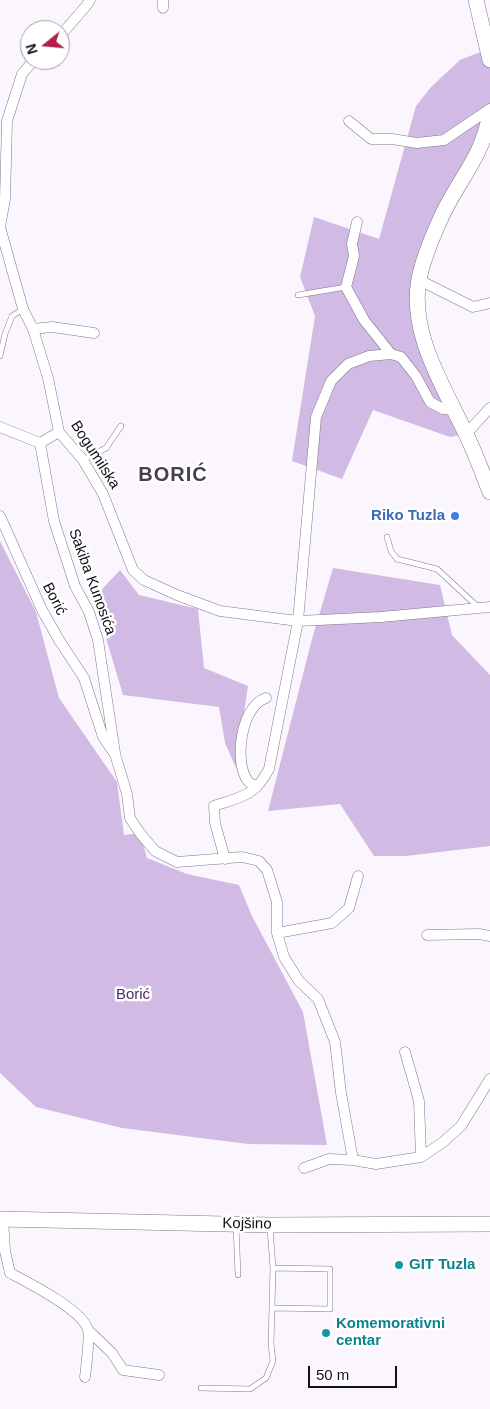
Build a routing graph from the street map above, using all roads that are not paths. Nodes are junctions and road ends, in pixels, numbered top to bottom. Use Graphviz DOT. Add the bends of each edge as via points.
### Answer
graph roads {
  1 [pos="90,0"];
  2 [pos="476,0"];
  3 [pos="70,24"];
  4 [pos="490,60"];
  5 [pos="25,70"];
  6 [pos="490,108"];
  7 [pos="490,113"];
  8 [pos="349,121"];
  9 [pos="485,144"];
  10 [pos="357,222"];
  11 [pos="419,280"];
  12 [pos="346,287"];
  13 [pos="298,295"];
  14 [pos="490,303"];
  15 [pos="23,309"];
  16 [pos="33,329"];
  17 [pos="94,332"];
  18 [pos="391,354"];
  19 [pos="0,356"];
  20 [pos="490,408"];
  21 [pos="455,410"];
  22 [pos="121,426"];
  23 [pos="0,427"];
  24 [pos="59,432"];
  25 [pos="466,434"];
  26 [pos="40,443"];
  27 [pos="83,460"];
  28 [pos="490,491"];
  29 [pos="0,516"];
  30 [pos="387,537"];
  31 [pos="490,607"];
  32 [pos="478,608"];
  33 [pos="298,621"];
  34 [pos="266,698"];
  35 [pos="115,754"];
  36 [pos="257,787"];
  37 [pos="225,859"];
  38 [pos="358,876"];
  39 [pos="277,933"];
  40 [pos="426,935"];
  41 [pos="490,936"];
  42 [pos="405,1052"];
  43 [pos="490,1079"];
  44 [pos="421,1157"];
  45 [pos="353,1160"];
  46 [pos="304,1168"];
  47 [pos="2,1219"];
  48 [pos="236,1223"];
  49 [pos="490,1224"];
  50 [pos="270,1225"];
  51 [pos="274,1268"];
  52 [pos="238,1276"];
  53 [pos="273,1308"];
  54 [pos="88,1330"];
  55 [pos="159,1375"];
  56 [pos="85,1377"];
  57 [pos="202,1388"];
  1 -- 3 [label="street"];
  2 -- 4 [label="street"];
  5 -- 15 [label="street, Bogumilska" via="7,121 5,199 0,227"];
  6 -- 8 [label="street" via="444,140 417,143 371,138"];
  7 -- 9 [label="street"];
  9 -- 11 [label="street" via="443,212 426,252"];
  10 -- 12 [label="street" via="352,244 354,256"];
  11 -- 14 [label="street" via="473,307"];
  11 -- 21 [label="street" via="420,322 425,348"];
  12 -- 13 [label="lane"];
  12 -- 18 [label="street" via="364,320"];
  15 -- 16 [label="street, Bogumilska"];
  15 -- 19 [label="lane" via="12,316"];
  16 -- 17 [label="street" via="52,327"];
  16 -- 24 [label="street, Bogumilska" via="48,378"];
  18 -- 21 [label="street" via="401,357 430,402 443,409"];
  18 -- 33 [label="street" via="369,356 348,364 331,381 316,417"];
  20 -- 25 [label="street"];
  21 -- 25 [label="street"];
  22 -- 27 [label="lane" via="106,448"];
  23 -- 26 [label="street"];
  24 -- 26 [label="street"];
  24 -- 27 [label="street, Bogumilska"];
  25 -- 28 [label="street"];
  26 -- 35 [label="street, Sakiba Kunosića" via="54,522 74,586 89,612 98,640"];
  27 -- 33 [label="street, Bogumilska" via="103,494 133,570 144,580 220,611"];
  29 -- 35 [label="street, Borić" via="42,610 84,678 102,737"];
  30 -- 32 [label="lane" via="397,559 437,569"];
  31 -- 32 [label="street, Bogumilska"];
  32 -- 33 [label="street, Bogumilska"];
  33 -- 36 [label="street" via="269,769"];
  34 -- 36 [label="street" via="249,712 240,755 248,782"];
  35 -- 37 [label="street, Borić" via="127,794 130,818 155,851 177,862"];
  36 -- 37 [label="street" via="246,795 214,806"];
  37 -- 39 [label="street, Borić" via="242,857 258,861 267,870 277,902"];
  38 -- 39 [label="street" via="349,908 332,923"];
  39 -- 45 [label="street, Borić" via="284,957 299,980 318,999 330,1024"];
  40 -- 41 [label="street"];
  42 -- 44 [label="street" via="419,1101"];
  43 -- 44 [label="street" via="461,1126"];
  44 -- 45 [label="street" via="376,1164"];
  45 -- 46 [label="street" via="329,1159"];
  47 -- 48 [label="street, Kojšino"];
  47 -- 54 [label="street, Kojšino" via="10,1273 75,1312"];
  48 -- 50 [label="street, Kojšino"];
  48 -- 52 [label="lane"];
  49 -- 50 [label="street, Kojšino"];
  50 -- 51 [label="lane"];
  51 -- 53 [label="lane"];
  51 -- 53 [label="lane" via="330,1269 330,1309"];
  53 -- 57 [label="lane" via="273,1361 266,1378 250,1389"];
  54 -- 55 [label="street, Kojšino" via="112,1353 123,1370"];
  54 -- 56 [label="street"];
}
